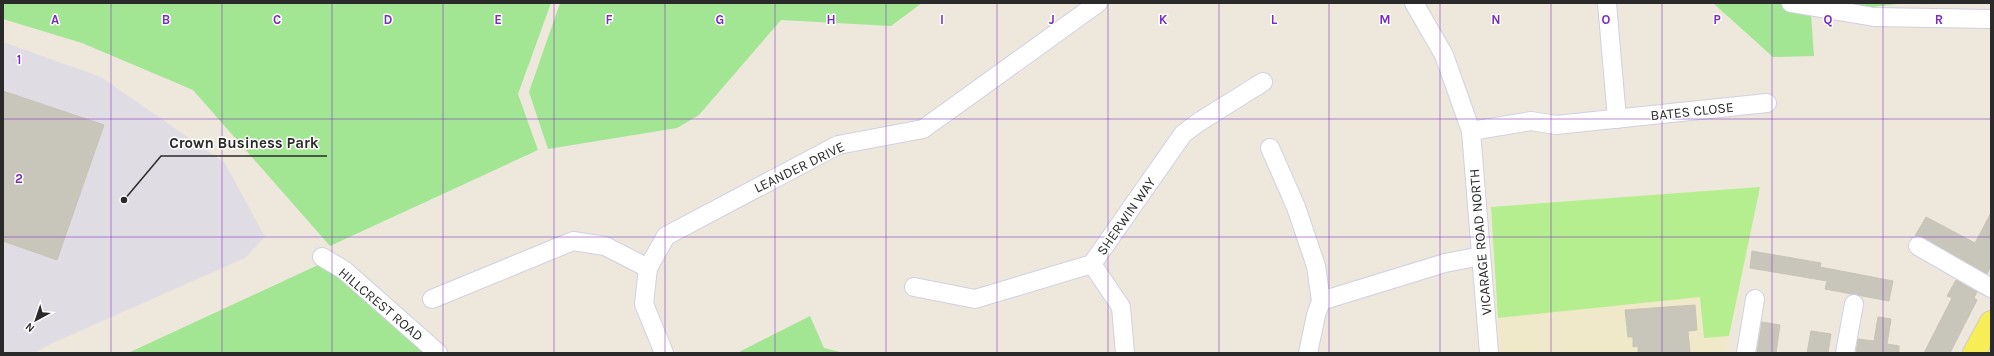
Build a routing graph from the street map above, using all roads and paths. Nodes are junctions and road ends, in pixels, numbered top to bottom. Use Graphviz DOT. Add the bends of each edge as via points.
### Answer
graph roads {
  1 [pos="1098,3"];
  2 [pos="1414,3"];
  3 [pos="1607,3"];
  4 [pos="1791,3"];
  5 [pos="1991,19"];
  6 [pos="1263,82"];
  7 [pos="1767,102"];
  8 [pos="1616,118"];
  9 [pos="1471,131"];
  10 [pos="1270,148"];
  11 [pos="1918,246"];
  12 [pos="1481,256"];
  13 [pos="322,257"];
  14 [pos="1092,264"];
  15 [pos="648,268"];
  16 [pos="914,286"];
  17 [pos="1991,288"];
  18 [pos="432,299"];
  19 [pos="1755,299"];
  20 [pos="1321,300"];
  21 [pos="1854,304"];
  22 [pos="1991,322"];
  23 [pos="438,353"];
  24 [pos="664,353"];
  25 [pos="1125,353"];
  26 [pos="1308,353"];
  27 [pos="1490,353"];
  28 [pos="1746,353"];
  29 [pos="1845,353"];
  30 [pos="1974,353"];
  1 -- 15 [label="street, LEANDER DRIVE" via="923,128 838,145 666,236"];
  2 -- 9 [label="street" via="1444,54"];
  3 -- 8 [label="street"];
  4 -- 5 [label="street" via="1874,16"];
  6 -- 14 [label="street, SHERWIN WAY" via="1184,134"];
  7 -- 8 [label="street, BATES CLOSE"];
  8 -- 9 [label="street, BATES CLOSE" via="1556,125 1531,122"];
  9 -- 12 [label="street, VICARAGE ROAD NORTH"];
  10 -- 20 [label="street" via="1304,229 1316,266"];
  11 -- 17 [label="street"];
  12 -- 20 [label="street" via="1445,262"];
  12 -- 27 [label="street, VICARAGE ROAD NORTH"];
  13 -- 23 [label="street, HILLCREST ROAD" via="344,270"];
  14 -- 16 [label="street, SHERWIN WAY" via="975,299"];
  14 -- 25 [label="street" via="1121,307"];
  15 -- 18 [label="street" via="605,246 573,241"];
  15 -- 24 [label="street, LEANDER DRIVE" via="644,304"];
  19 -- 28 [label="street"];
  20 -- 26 [label="street"];
  21 -- 29 [label="street"];
  22 -- 30 [label="main road"];
}
